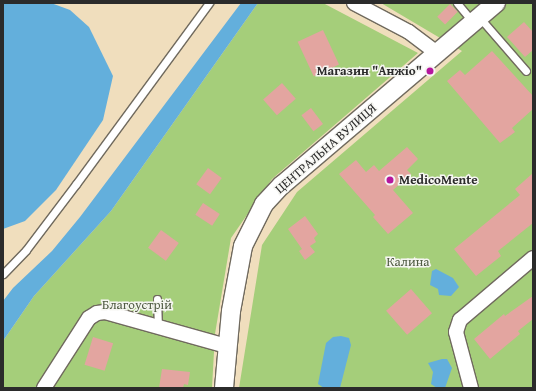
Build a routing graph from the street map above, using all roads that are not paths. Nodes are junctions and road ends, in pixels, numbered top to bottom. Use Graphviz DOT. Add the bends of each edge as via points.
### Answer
graph roads {
  1 [pos="209,3"];
  2 [pos="354,3"];
  3 [pos="456,3"];
  4 [pos="496,3"];
  5 [pos="477,20"];
  6 [pos="438,54"];
  7 [pos="526,71"];
  8 [pos="533,258"];
  9 [pos="3,274"];
  10 [pos="157,299"];
  11 [pos="158,327"];
  12 [pos="227,346"];
  13 [pos="44,388"];
  14 [pos="224,388"];
  15 [pos="471,388"];
  1 -- 9 [label="lane" via="26,250"];
  2 -- 6 [label="street" via="409,32"];
  3 -- 5 [label="lane"];
  4 -- 5 [label="street, ЦЕНТРАЛЬНА ВУЛИЦЯ"];
  5 -- 6 [label="street, ЦЕНТРАЛЬНА ВУЛИЦЯ"];
  5 -- 7 [label="lane"];
  6 -- 12 [label="street, ЦЕНТРАЛЬНА ВУЛИЦЯ" via="282,185 264,204 243,246"];
  8 -- 15 [label="street" via="460,320 456,332"];
  10 -- 11 [label="lane"];
  11 -- 12 [label="street"];
  11 -- 13 [label="street" via="105,312 96,313 89,318"];
  12 -- 14 [label="street, ЦЕНТРАЛЬНА ВУЛИЦЯ"];
}
